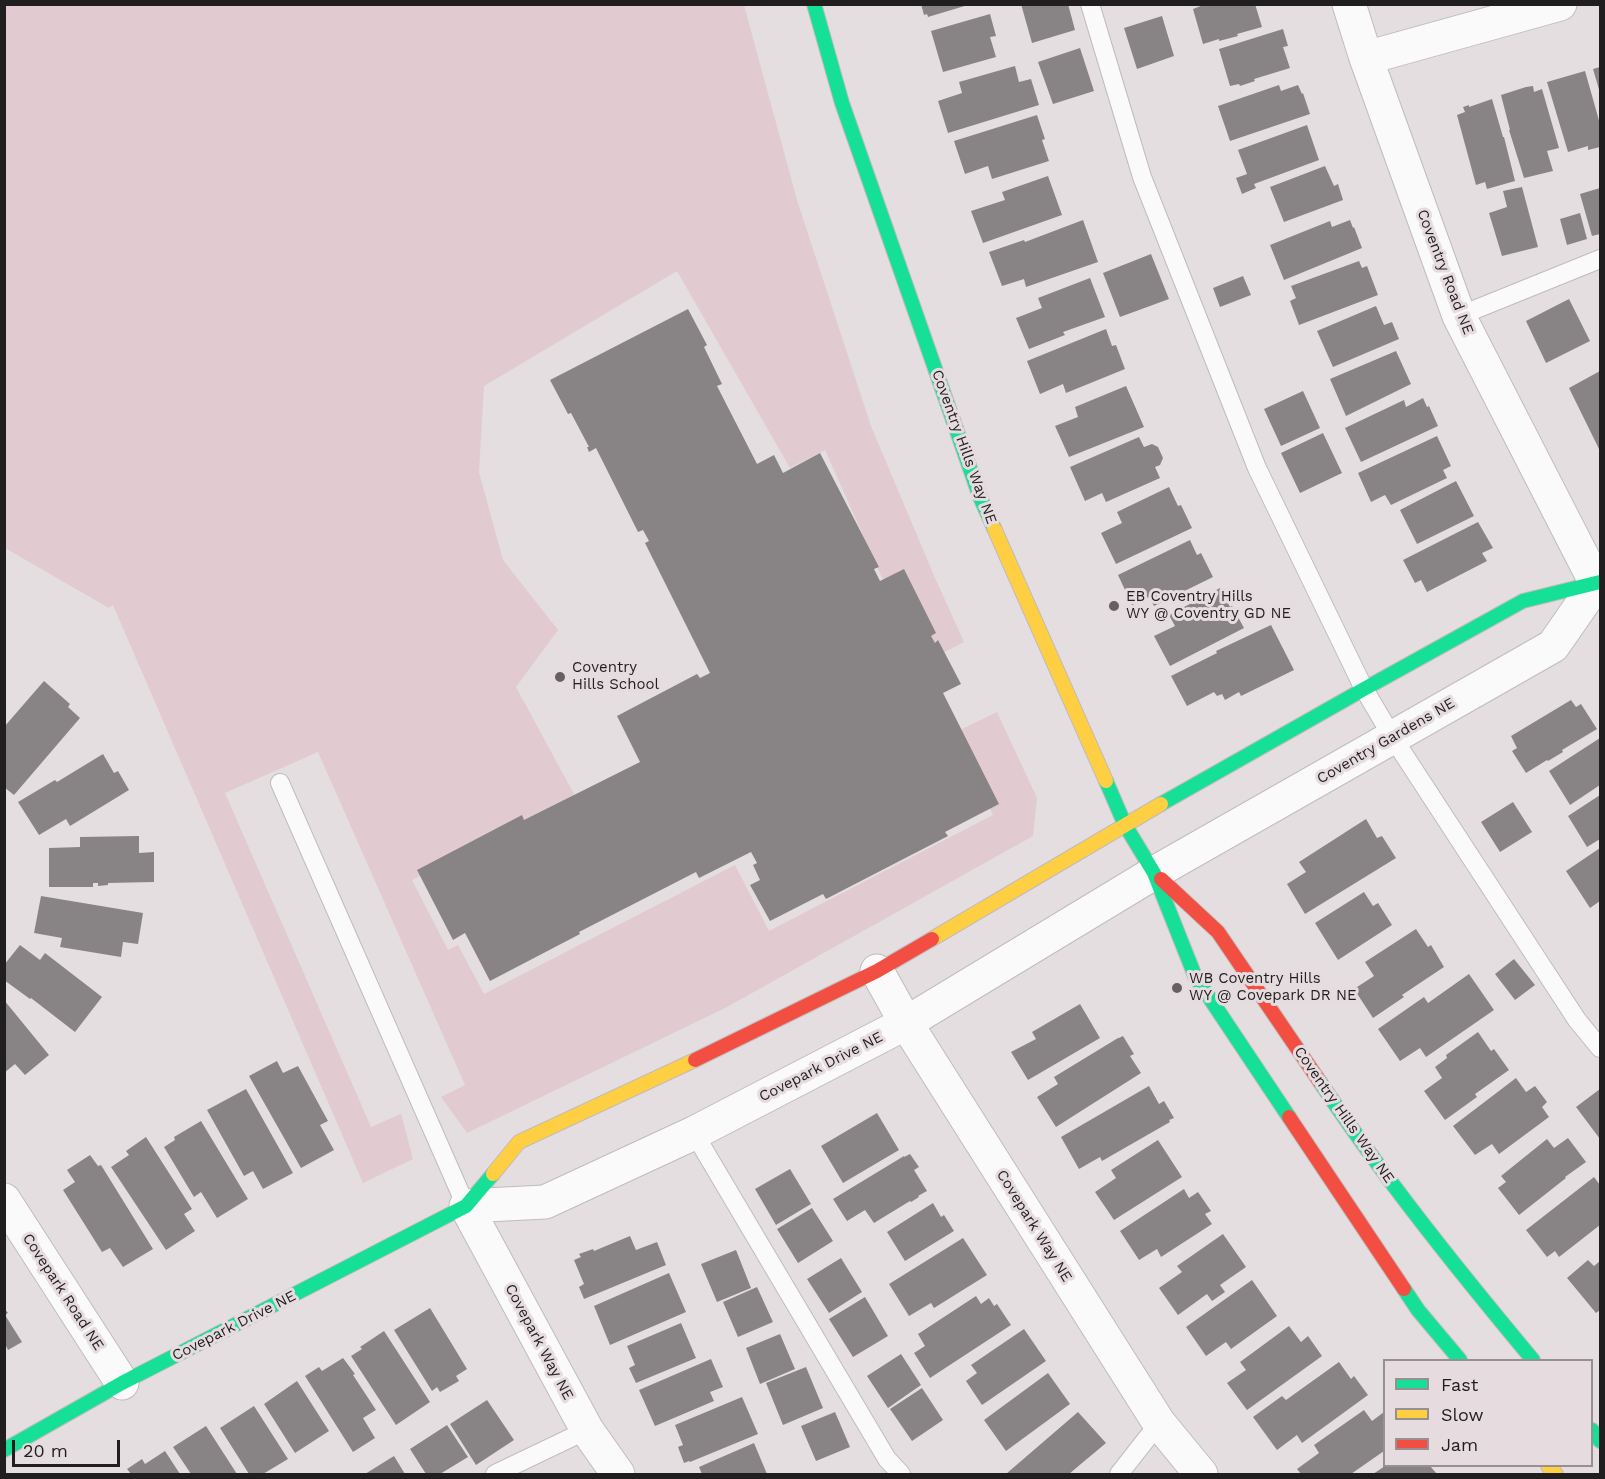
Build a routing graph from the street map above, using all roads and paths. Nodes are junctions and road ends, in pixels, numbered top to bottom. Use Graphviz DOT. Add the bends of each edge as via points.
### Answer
graph roads {
  1 [pos="814,4"];
  2 [pos="1090,4"];
  3 [pos="1349,4"];
  4 [pos="1560,4"];
  5 [pos="1366,58"];
  6 [pos="1600,259"];
  7 [pos="1459,316"];
  8 [pos="1599,586"];
  9 [pos="1364,689"];
  10 [pos="1393,738"];
  11 [pos="280,783"];
  12 [pos="1125,825"];
  13 [pos="1154,873"];
  14 [pos="877,971"];
  15 [pos="906,1023"];
  16 [pos="1600,1048"];
  17 [pos="694,1133"];
  18 [pos="4,1200"];
  19 [pos="466,1206"];
  20 [pos="1459,1359"];
  21 [pos="1532,1359"];
  22 [pos="122,1383"];
  23 [pos="1159,1423"];
  24 [pos="587,1430"];
  25 [pos="4,1450"];
  26 [pos="495,1474"];
  27 [pos="618,1474"];
  28 [pos="901,1474"];
  29 [pos="1119,1474"];
  30 [pos="1201,1474"];
  1 -- 12 [label="street, Coventry Hills Way NE" via="842,103 980,497"];
  2 -- 9 [label="lane" via="1142,177 1252,457"];
  3 -- 5 [label="street, Coventry Road NE"];
  4 -- 5 [label="street"];
  5 -- 7 [label="street, Coventry Road NE"];
  6 -- 7 [label="lane"];
  7 -- 8 [label="street, Coventry Road NE"];
  8 -- 9 [label="street" via="1523,601"];
  8 -- 10 [label="street, Coventry Gardens NE" via="1553,646"];
  9 -- 10 [label="lane"];
  9 -- 12 [label="street"];
  10 -- 13 [label="street, Coventry Gardens NE"];
  10 -- 16 [label="lane" via="1577,1020"];
  11 -- 19 [label="lane"];
  12 -- 13 [label="street, Coventry Hills Way NE"];
  12 -- 14 [label="street, Covepark Drive NE"];
  13 -- 15 [label="street, Covepark Drive NE"];
  13 -- 20 [label="street, Coventry Hills Way NE" via="1195,976 1419,1310"];
  13 -- 21 [label="street, Coventry Hills Way NE" via="1218,932 1349,1126"];
  14 -- 15 [label="street, Covepark Way NE"];
  14 -- 19 [label="street, Covepark Drive NE" via="519,1142"];
  15 -- 17 [label="street, Covepark Drive NE"];
  15 -- 23 [label="street, Covepark Way NE"];
  17 -- 19 [label="street, Covepark Drive NE" via="545,1202"];
  17 -- 28 [label="lane" via="887,1459"];
  18 -- 22 [label="street, Covepark Road NE"];
  19 -- 22 [label="street, Covepark Drive NE"];
  19 -- 24 [label="street, Covepark Way NE"];
  22 -- 25 [label="street, Covepark Drive NE"];
  23 -- 29 [label="lane"];
  23 -- 30 [label="street, Covepark Way NE"];
  24 -- 26 [label="lane"];
  24 -- 27 [label="street, Covepark Way NE"];
}
